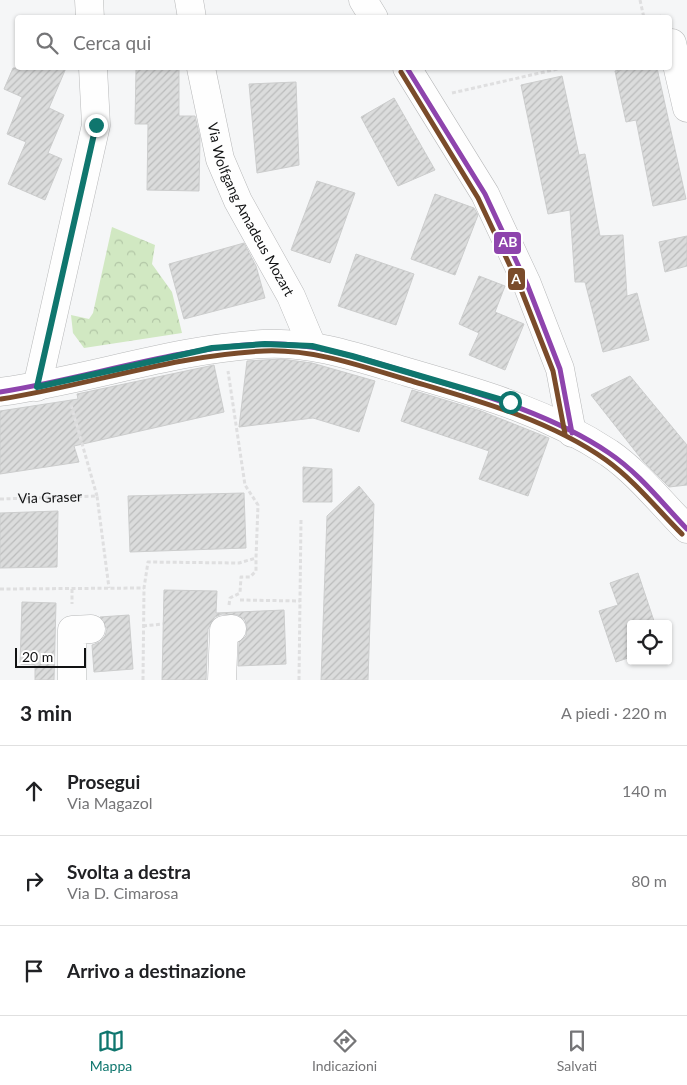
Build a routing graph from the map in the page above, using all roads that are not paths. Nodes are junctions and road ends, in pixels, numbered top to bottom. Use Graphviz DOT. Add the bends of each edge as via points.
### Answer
graph roads {
  1 [pos="89,0"];
  2 [pos="189,0"];
  3 [pos="363,0"];
  4 [pos="90,15"];
  5 [pos="192,15"];
  6 [pos="372,15"];
  7 [pos="676,42"];
  8 [pos="93,70"];
  9 [pos="201,70"];
  10 [pos="408,70"];
  11 [pos="687,108"];
  12 [pos="312,346"];
  13 [pos="37,387"];
  14 [pos="0,392"];
  15 [pos="572,433"];
  16 [pos="687,530"];
  17 [pos="91,629"];
  18 [pos="228,629"];
  19 [pos="72,680"];
  20 [pos="222,680"];
  1 -- 4 [label="street"];
  2 -- 5 [label="street"];
  3 -- 6 [label="street"];
  7 -- 11 [label="street"];
  8 -- 13 [label="street" via="96,125"];
  9 -- 12 [label="street, Via Wolfgang Amadeus Mozart" via="220,159 238,201 291,296"];
  10 -- 15 [label="street" via="485,194 527,284 560,369"];
  12 -- 13 [label="street" via="265,344 225,347"];
  12 -- 15 [label="street" via="510,402"];
  13 -- 14 [label="street"];
  15 -- 16 [label="street" via="610,454"];
  17 -- 19 [label="street" via="72,630"];
  18 -- 20 [label="street"];
}
